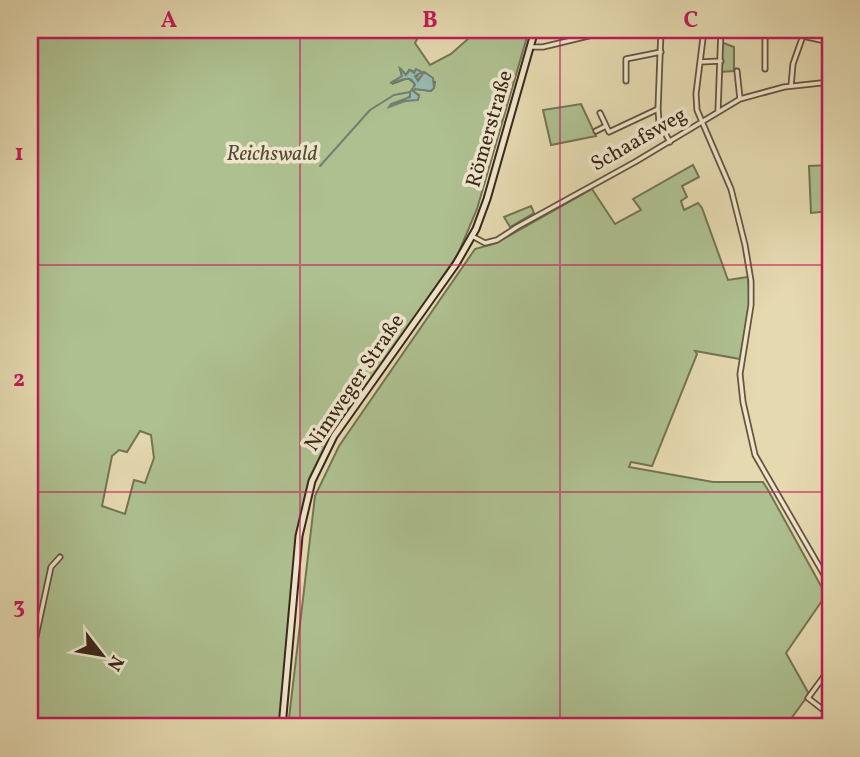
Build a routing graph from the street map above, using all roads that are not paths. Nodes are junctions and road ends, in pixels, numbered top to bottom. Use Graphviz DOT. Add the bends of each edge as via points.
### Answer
graph roads {
  1 [pos="535,30"];
  2 [pos="613,30"];
  3 [pos="661,30"];
  4 [pos="704,30"];
  5 [pos="722,30"];
  6 [pos="765,30"];
  7 [pos="775,30"];
  8 [pos="805,30"];
  9 [pos="801,36"];
  10 [pos="830,42"];
  11 [pos="530,47"];
  12 [pos="661,52"];
  13 [pos="720,61"];
  14 [pos="700,62"];
  15 [pos="765,69"];
  16 [pos="737,71"];
  17 [pos="626,81"];
  18 [pos="830,82"];
  19 [pos="791,86"];
  20 [pos="740,99"];
  21 [pos="658,109"];
  22 [pos="718,111"];
  23 [pos="600,113"];
  24 [pos="701,121"];
  25 [pos="606,126"];
  26 [pos="596,131"];
  27 [pos="670,142"];
  28 [pos="472,236"];
  29 [pos="60,557"];
  30 [pos="830,585"];
  31 [pos="30,664"];
  32 [pos="830,668"];
  33 [pos="830,715"];
  34 [pos="282,727"];
  1 -- 11 [label="main road, Römerstraße"];
  2 -- 11 [label="street"];
  3 -- 12 [label="street"];
  4 -- 14 [label="street"];
  5 -- 13 [label="street"];
  6 -- 15 [label="street"];
  7 -- 9 [label="street"];
  8 -- 9 [label="street"];
  9 -- 10 [label="street"];
  9 -- 19 [label="street"];
  11 -- 28 [label="main road, Römerstraße"];
  12 -- 17 [label="street" via="626,58"];
  12 -- 21 [label="street"];
  13 -- 14 [label="street"];
  13 -- 22 [label="street"];
  14 -- 24 [label="street" via="696,103"];
  16 -- 20 [label="street"];
  18 -- 19 [label="street, Schaafsweg"];
  19 -- 20 [label="street, Schaafsweg"];
  20 -- 22 [label="street, Schaafsweg"];
  21 -- 25 [label="street" via="609,132"];
  21 -- 27 [label="street" via="659,122"];
  22 -- 24 [label="street, Schaafsweg"];
  23 -- 25 [label="street"];
  24 -- 27 [label="street, Schaafsweg"];
  24 -- 30 [label="street" via="727,179 747,256 751,305 740,384 755,455"];
  25 -- 26 [label="street"];
  27 -- 28 [label="street, Schaafsweg" via="497,240 485,243"];
  28 -- 34 [label="main road, Nimweger Straße" via="334,436 312,481 299,536"];
  29 -- 31 [label="street" via="51,567"];
  32 -- 33 [label="street" via="808,698"];
}
